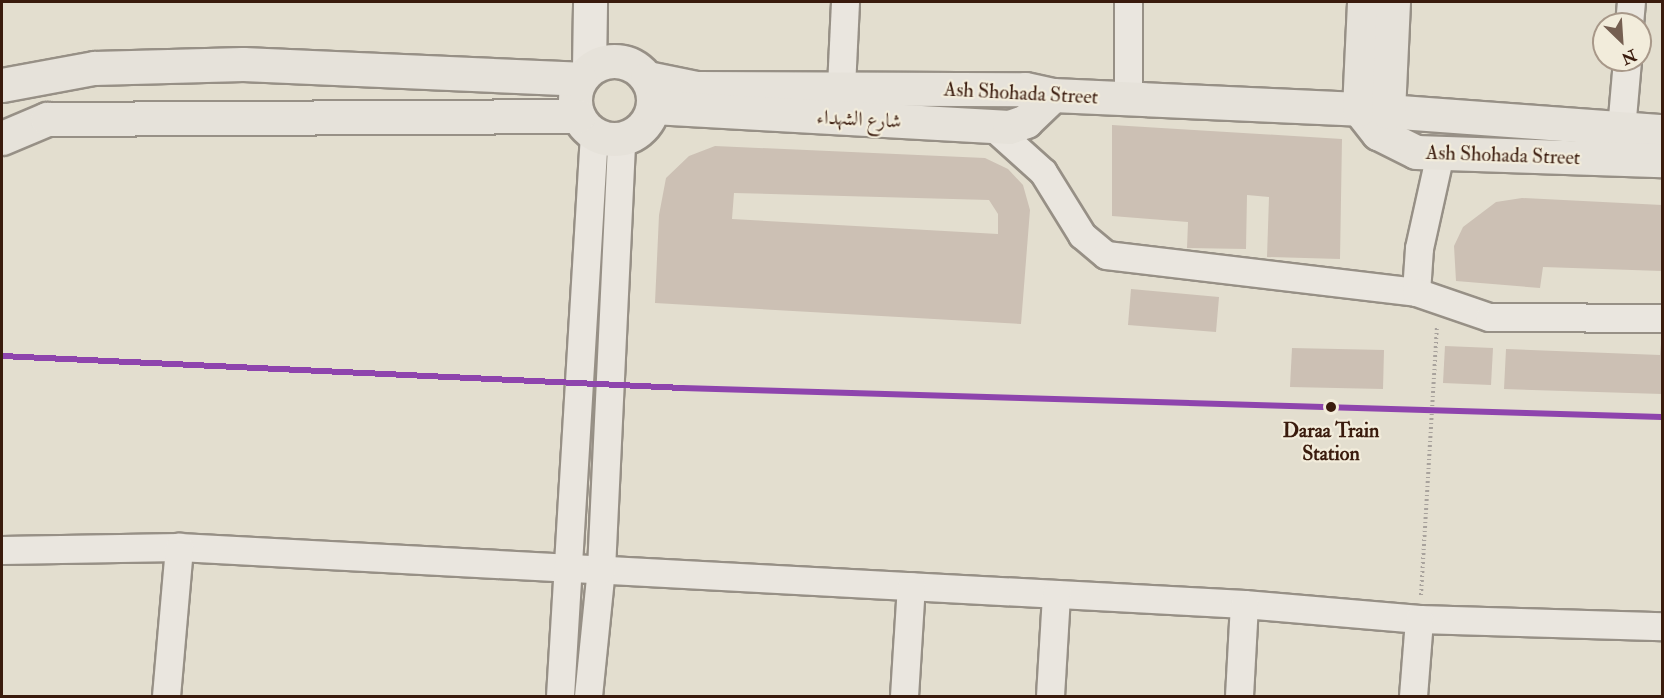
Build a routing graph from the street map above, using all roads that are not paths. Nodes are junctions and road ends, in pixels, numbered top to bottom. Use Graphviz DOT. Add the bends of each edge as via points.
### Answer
graph roads {
  1 [pos="590,2"];
  2 [pos="845,2"];
  3 [pos="1128,2"];
  4 [pos="1364,2"];
  5 [pos="1393,2"];
  6 [pos="1625,72"];
  7 [pos="585,74"];
  8 [pos="2,85"];
  9 [pos="841,87"];
  10 [pos="650,92"];
  11 [pos="1053,95"];
  12 [pos="1128,98"];
  13 [pos="1374,111"];
  14 [pos="993,127"];
  15 [pos="1621,129"];
  16 [pos="598,130"];
  17 [pos="1662,131"];
  18 [pos="2,138"];
  19 [pos="1440,153"];
  20 [pos="1662,160"];
  21 [pos="1416,292"];
  22 [pos="1662,318"];
  23 [pos="178,547"];
  24 [pos="2,550"];
  25 [pos="570,567"];
  26 [pos="601,569"];
  27 [pos="911,586"];
  28 [pos="1056,594"];
  29 [pos="1244,604"];
  30 [pos="1419,619"];
  31 [pos="1662,626"];
  32 [pos="166,696"];
  33 [pos="560,696"];
  34 [pos="588,696"];
  35 [pos="904,696"];
  36 [pos="1050,696"];
  37 [pos="1239,696"];
  38 [pos="1413,696"];
  1 -- 7 [label="street"];
  2 -- 9 [label="street"];
  3 -- 12 [label="street"];
  4 -- 13 [label="main road"];
  5 -- 13 [label="main road"];
  6 -- 15 [label="street"];
  7 -- 8 [label="main road" via="243,64 94,68"];
  7 -- 10 [label="main road" via="614,60 627,62"];
  7 -- 16 [label="main road" via="574,104"];
  9 -- 10 [label="main road, Ash Shohada Street"];
  9 -- 11 [label="main road, Ash Shohada Street" via="1025,89"];
  10 -- 14 [label="main road, شارع الشهداء"];
  10 -- 16 [label="main road" via="647,122 636,133"];
  11 -- 12 [label="main road, Ash Shohada Street"];
  11 -- 14 [label="main road, شارع الشهداء" via="1026,122"];
  12 -- 13 [label="main road, Ash Shohada Street"];
  13 -- 15 [label="main road, Ash Shohada Street"];
  13 -- 19 [label="main road, Ash Shohada Street" via="1378,132 1401,147"];
  14 -- 21 [label="street" via="1043,172 1082,235 1106,255"];
  15 -- 17 [label="main road, Ash Shohada Street"];
  16 -- 18 [label="main road" via="47,119"];
  16 -- 25 [label="street"];
  16 -- 26 [label="street"];
  19 -- 20 [label="main road, Ash Shohada Street"];
  19 -- 21 [label="street" via="1419,248"];
  21 -- 22 [label="street" via="1489,317"];
  23 -- 24 [label="street"];
  23 -- 25 [label="street"];
  23 -- 32 [label="street"];
  25 -- 26 [label="street"];
  25 -- 33 [label="street"];
  26 -- 27 [label="street"];
  26 -- 34 [label="street"];
  27 -- 28 [label="street"];
  27 -- 35 [label="street"];
  28 -- 29 [label="street"];
  28 -- 36 [label="street"];
  29 -- 30 [label="street"];
  29 -- 37 [label="street"];
  30 -- 31 [label="street"];
  30 -- 38 [label="street"];
}
